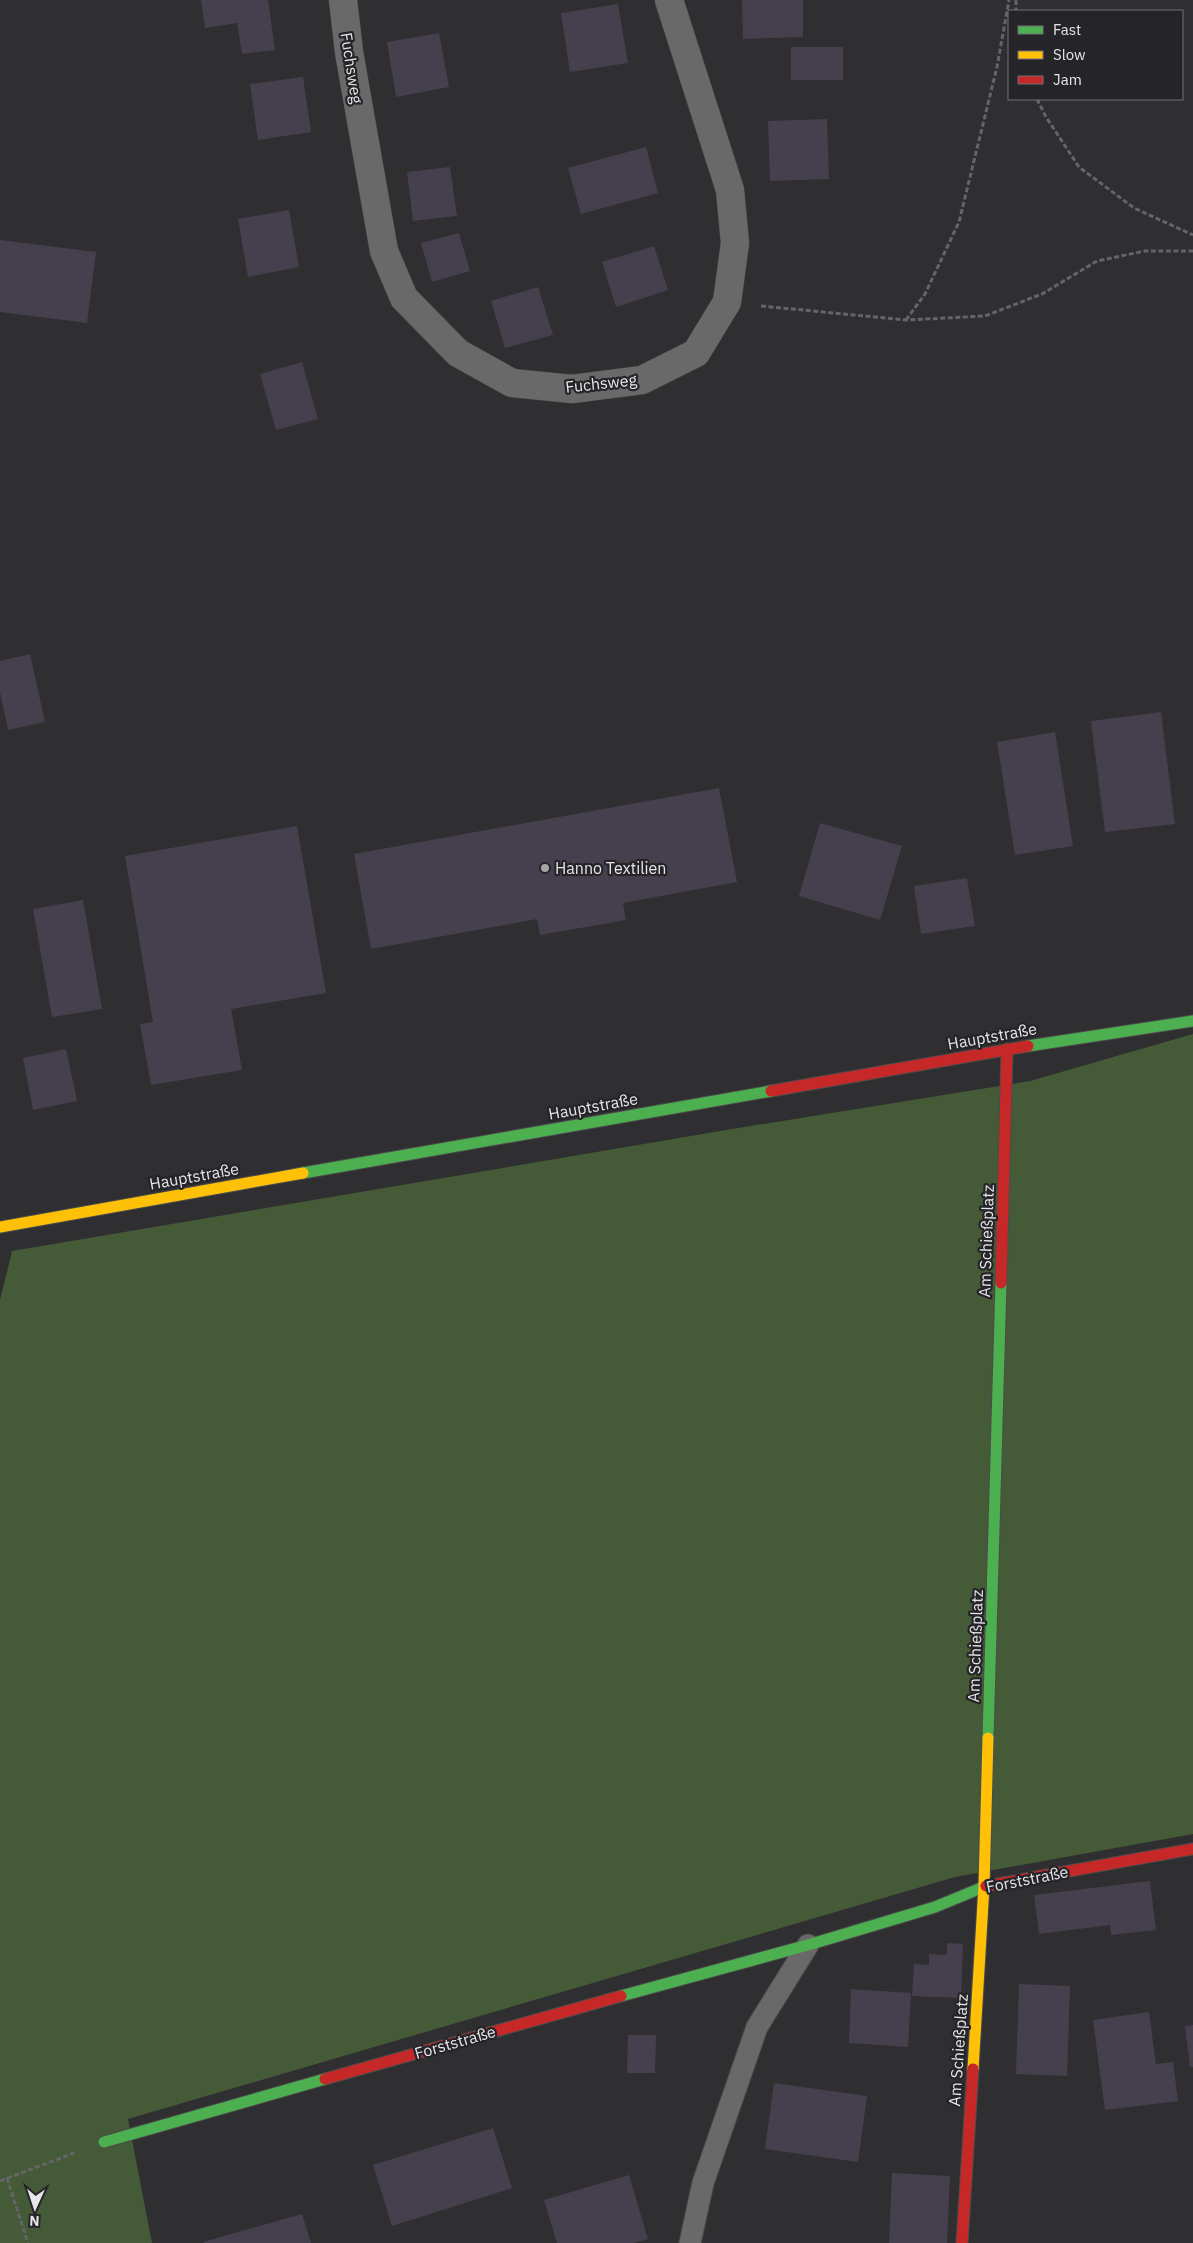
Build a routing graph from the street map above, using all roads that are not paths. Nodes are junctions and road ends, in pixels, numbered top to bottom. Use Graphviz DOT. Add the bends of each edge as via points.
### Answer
graph roads {
  1 [pos="343,0"];
  2 [pos="669,0"];
  3 [pos="1193,1021"];
  4 [pos="1007,1049"];
  5 [pos="0,1227"];
  6 [pos="1193,1849"];
  7 [pos="984,1886"];
  8 [pos="808,1945"];
  9 [pos="104,2142"];
  10 [pos="690,2243"];
  11 [pos="962,2243"];
  1 -- 2 [label="street, Fuchsweg" via="384,251 404,298 458,353 512,383 572,389 642,380 696,353 726,302 735,242 730,190"];
  3 -- 4 [label="street, Hauptstraße"];
  4 -- 5 [label="street, Hauptstraße"];
  4 -- 7 [label="street, Am Schießplatz"];
  6 -- 7 [label="street, Forststraße"];
  7 -- 8 [label="street, Forststraße" via="935,1907"];
  7 -- 11 [label="street, Am Schießplatz"];
  8 -- 9 [label="street, Forststraße" via="484,2033"];
  8 -- 10 [label="lane" via="757,2027 703,2183"];
}
